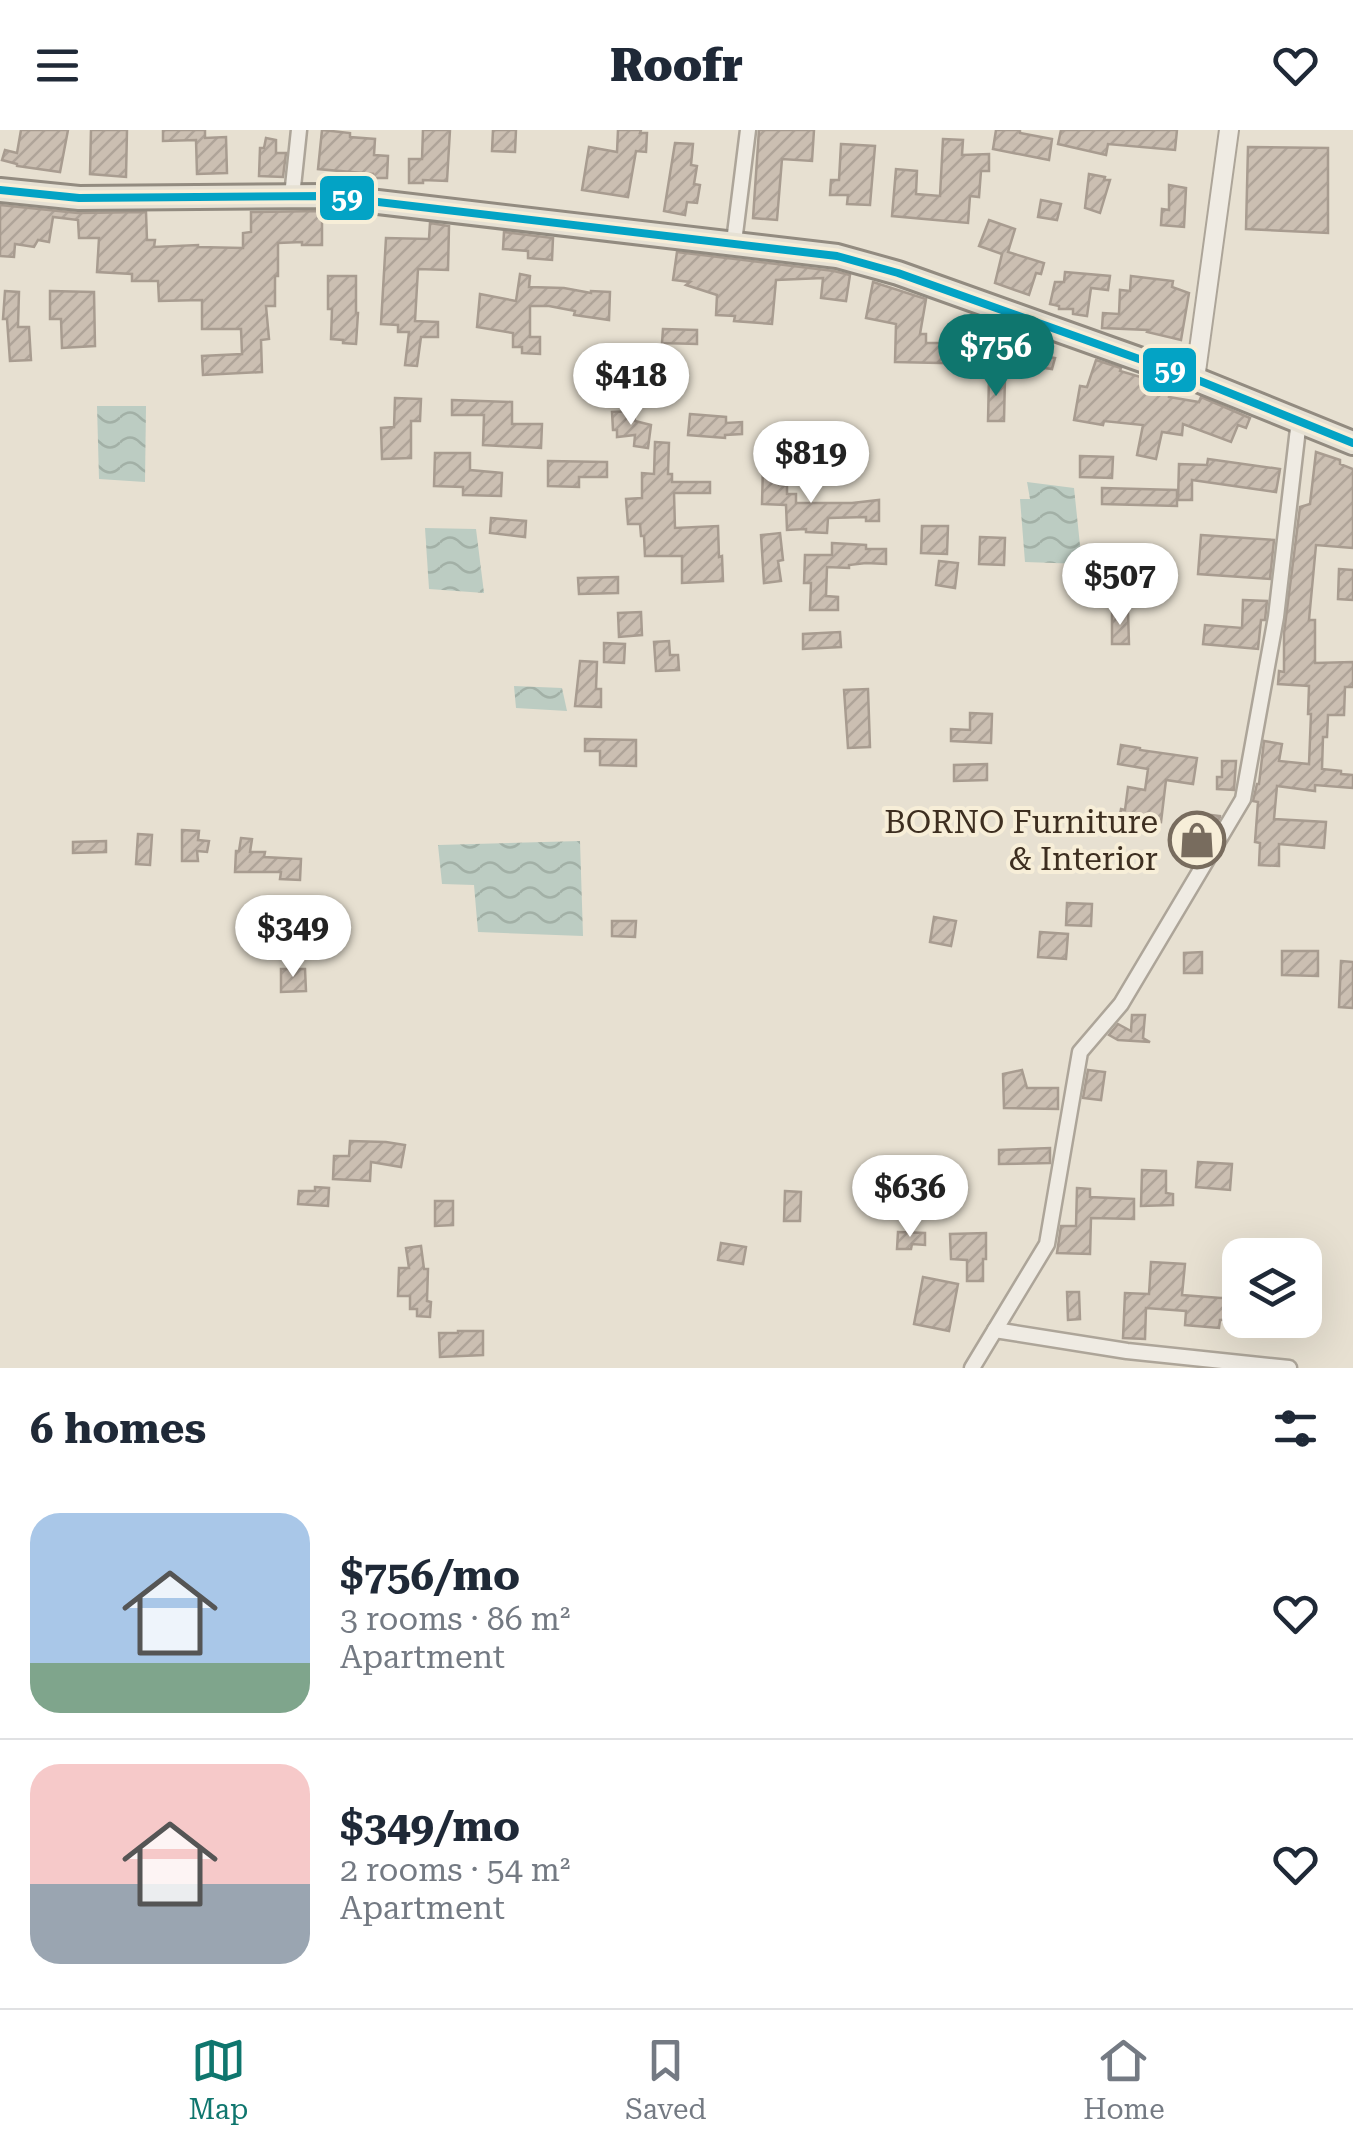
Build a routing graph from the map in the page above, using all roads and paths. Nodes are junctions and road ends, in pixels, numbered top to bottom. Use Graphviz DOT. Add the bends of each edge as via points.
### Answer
graph roads {
  1 [pos="299,130"];
  2 [pos="748,130"];
  3 [pos="1229,130"];
  4 [pos="0,190"];
  5 [pos="292,196"];
  6 [pos="734,242"];
  7 [pos="1196,380"];
  8 [pos="1298,420"];
  9 [pos="1353,443"];
  10 [pos="995,1330"];
  11 [pos="972,1368"];
  12 [pos="1288,1368"];
  1 -- 5 [label="street"];
  2 -- 6 [label="street"];
  3 -- 7 [label="street"];
  4 -- 5 [label="main road" via="80,198"];
  5 -- 6 [label="main road"];
  6 -- 7 [label="main road" via="837,256 898,273"];
  7 -- 8 [label="main road"];
  8 -- 9 [label="main road"];
  8 -- 10 [label="street" via="1276,617 1243,799 1121,1004 1080,1052 1047,1244"];
  10 -- 11 [label="street"];
  10 -- 12 [label="street"];
}
